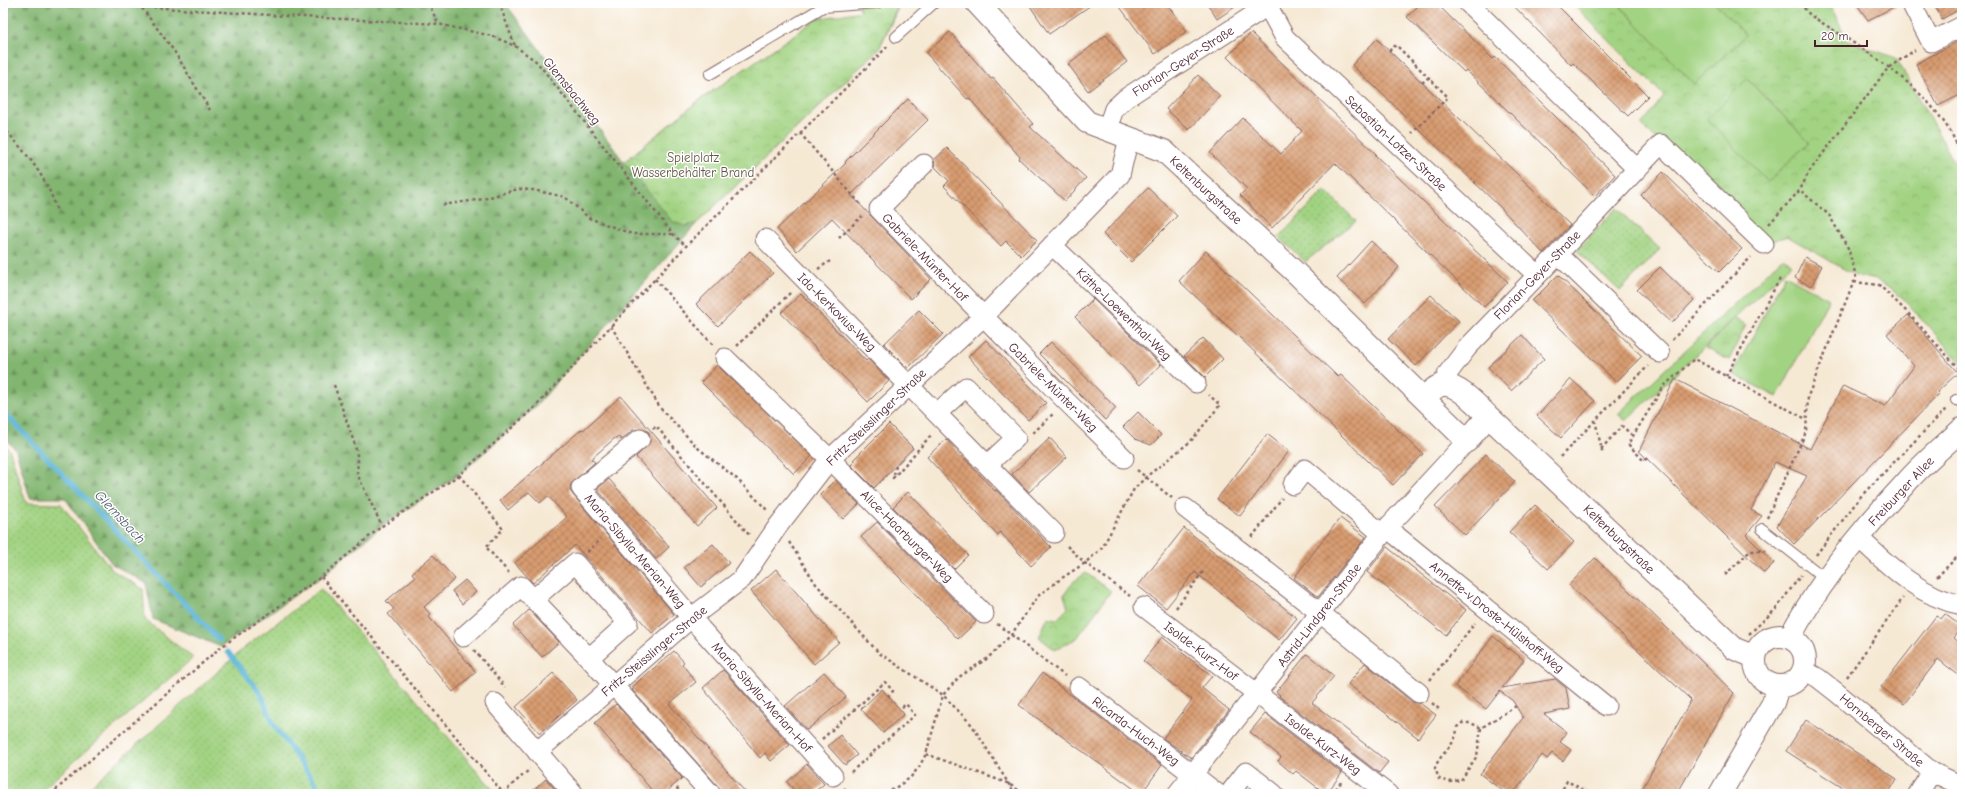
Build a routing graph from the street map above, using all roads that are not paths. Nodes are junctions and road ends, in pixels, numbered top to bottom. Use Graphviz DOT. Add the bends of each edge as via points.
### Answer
graph roads {
  1 [pos="877,3"];
  2 [pos="934,3"];
  3 [pos="977,3"];
  4 [pos="1468,3"];
  5 [pos="1911,3"];
  6 [pos="1268,4"];
  7 [pos="1962,26"];
  8 [pos="896,37"];
  9 [pos="710,74"];
  10 [pos="1107,129"];
  11 [pos="1129,138"];
  12 [pos="924,164"];
  13 [pos="1637,169"];
  14 [pos="765,239"];
  15 [pos="1761,240"];
  16 [pos="1052,246"];
  17 [pos="1558,254"];
  18 [pos="1537,275"];
  19 [pos="983,317"];
  20 [pos="1660,353"];
  21 [pos="725,358"];
  22 [pos="1196,383"];
  23 [pos="909,384"];
  24 [pos="1443,385"];
  25 [pos="1425,397"];
  26 [pos="1488,416"];
  27 [pos="941,417"];
  28 [pos="1962,429"];
  29 [pos="640,439"];
  30 [pos="1467,440"];
  31 [pos="1124,458"];
  32 [pos="830,459"];
  33 [pos="987,465"];
  34 [pos="1292,485"];
  35 [pos="1185,508"];
  36 [pos="1762,529"];
  37 [pos="1385,531"];
  38 [pos="1054,533"];
  39 [pos="1859,538"];
  40 [pos="1827,580"];
  41 [pos="528,592"];
  42 [pos="1962,604"];
  43 [pos="1144,607"];
  44 [pos="1319,612"];
  45 [pos="984,614"];
  46 [pos="692,617"];
  47 [pos="463,637"];
  48 [pos="1790,637"];
  49 [pos="1754,657"];
  50 [pos="589,658"];
  51 [pos="1804,670"];
  52 [pos="613,684"];
  53 [pos="1079,687"];
  54 [pos="1778,687"];
  55 [pos="1257,694"];
  56 [pos="1419,694"];
  57 [pos="495,703"];
  58 [pos="1606,706"];
  59 [pos="540,754"];
  60 [pos="1932,772"];
  61 [pos="1193,774"];
  62 [pos="839,776"];
  63 [pos="1962,786"];
  64 [pos="574,794"];
  65 [pos="711,794"];
  66 [pos="1177,794"];
  67 [pos="1218,794"];
  68 [pos="1229,794"];
  69 [pos="1274,794"];
  70 [pos="1388,794"];
  71 [pos="1720,794"];
  72 [pos="1918,794"];
  1 -- 9 [label="lane" via="823,7"];
  2 -- 8 [label="lane"];
  3 -- 10 [label="street, Keltenburgstraße" via="1087,122"];
  4 -- 13 [label="street"];
  5 -- 7 [label="street" via="1931,42"];
  6 -- 10 [label="street, Florian-Geyer-Straße" via="1126,98 1114,109"];
  6 -- 18 [label="street, Sebastian-Lotzer-Straße" via="1285,38"];
  10 -- 11 [label="street, Keltenburgstraße"];
  11 -- 16 [label="street, Fritz-Steisslinger-Straße" via="1120,175"];
  11 -- 25 [label="street, Keltenburgstraße" via="1164,151"];
  12 -- 19 [label="street, Gabriele-Münter-Hof" via="873,210"];
  13 -- 15 [label="street, Florian-Geyer-Straße" via="1661,144"];
  13 -- 17 [label="street, Florian-Geyer-Straße"];
  14 -- 23 [label="street, Ida-Kerkovius-Weg"];
  16 -- 19 [label="street, Fritz-Steisslinger-Straße"];
  16 -- 22 [label="street, Käthe-Loewenthal-Weg"];
  17 -- 18 [label="street, Florian-Geyer-Straße"];
  17 -- 20 [label="street"];
  18 -- 24 [label="street, Florian-Geyer-Straße" via="1467,348 1448,373"];
  19 -- 23 [label="street, Fritz-Steisslinger-Straße"];
  19 -- 31 [label="street, Gabriele-Münter-Weg"];
  21 -- 32 [label="street, Alice-Haarburger-Weg"];
  23 -- 27 [label="street, Ida-Kerkovius-Weg"];
  23 -- 32 [label="street, Fritz-Steisslinger-Straße"];
  24 -- 25 [label="street"];
  24 -- 26 [label="street, Keltenburgstraße" via="1464,393"];
  25 -- 30 [label="street, Keltenburgstraße"];
  26 -- 30 [label="street"];
  26 -- 49 [label="street, Keltenburgstraße" via="1735,649"];
  27 -- 33 [label="street, Ida-Kerkovius-Weg"];
  27 -- 33 [label="street" via="966,387 1016,438"];
  28 -- 39 [label="street, Freiburger Allee" via="1905,483"];
  29 -- 46 [label="street, Maria-Sibylla-Merian-Weg" via="581,488"];
  30 -- 37 [label="street, Astrid-Lindgren-Straße"];
  32 -- 45 [label="street, Alice-Haarburger-Weg"];
  32 -- 46 [label="street, Fritz-Steisslinger-Straße" via="778,526 742,579"];
  33 -- 38 [label="street, Ida-Kerkovius-Weg"];
  34 -- 37 [label="street, Annette-v.Droste-Hülshoff-Weg" via="1305,469"];
  35 -- 44 [label="street"];
  36 -- 40 [label="lane"];
  37 -- 44 [label="street, Astrid-Lindgren-Straße"];
  37 -- 58 [label="street, Annette-v.Droste-Hülshoff-Weg"];
  39 -- 40 [label="street, Freiburger Allee"];
  39 -- 42 [label="street, Freiburger Allee" via="1891,568 1916,586 1935,596"];
  40 -- 48 [label="street, Freiburger Allee"];
  41 -- 47 [label="street"];
  41 -- 50 [label="street"];
  41 -- 50 [label="street" via="575,563 628,623"];
  43 -- 55 [label="street, Isolde-Kurz-Hof"];
  44 -- 55 [label="street, Astrid-Lindgren-Straße"];
  44 -- 56 [label="street"];
  46 -- 52 [label="street, Fritz-Steisslinger-Straße"];
  46 -- 62 [label="street, Maria-Sibylla-Merian-Hof" via="810,750"];
  48 -- 49 [label="street" via="1775,636 1767,639"];
  48 -- 51 [label="street" via="1802,647"];
  49 -- 54 [label="street" via="1755,668 1760,677 1768,684"];
  50 -- 52 [label="street"];
  51 -- 54 [label="street" via="1798,679 1789,685"];
  51 -- 60 [label="street, Hornberger Straße" via="1836,692"];
  52 -- 59 [label="street, Fritz-Steisslinger-Straße"];
  52 -- 65 [label="street"];
  53 -- 61 [label="street, Ricarda-Huch-Weg"];
  54 -- 71 [label="street" via="1773,703"];
  55 -- 61 [label="street, Astrid-Lindgren-Straße"];
  55 -- 70 [label="street, Isolde-Kurz-Weg"];
  57 -- 59 [label="street"];
  59 -- 64 [label="street"];
  60 -- 63 [label="street, Hornberger Straße"];
  60 -- 72 [label="street"];
  61 -- 66 [label="street, Astrid-Lindgren-Straße"];
  61 -- 67 [label="street, Ricarda-Huch-Weg"];
  68 -- 69 [label="street" via="1246,772"];
}
